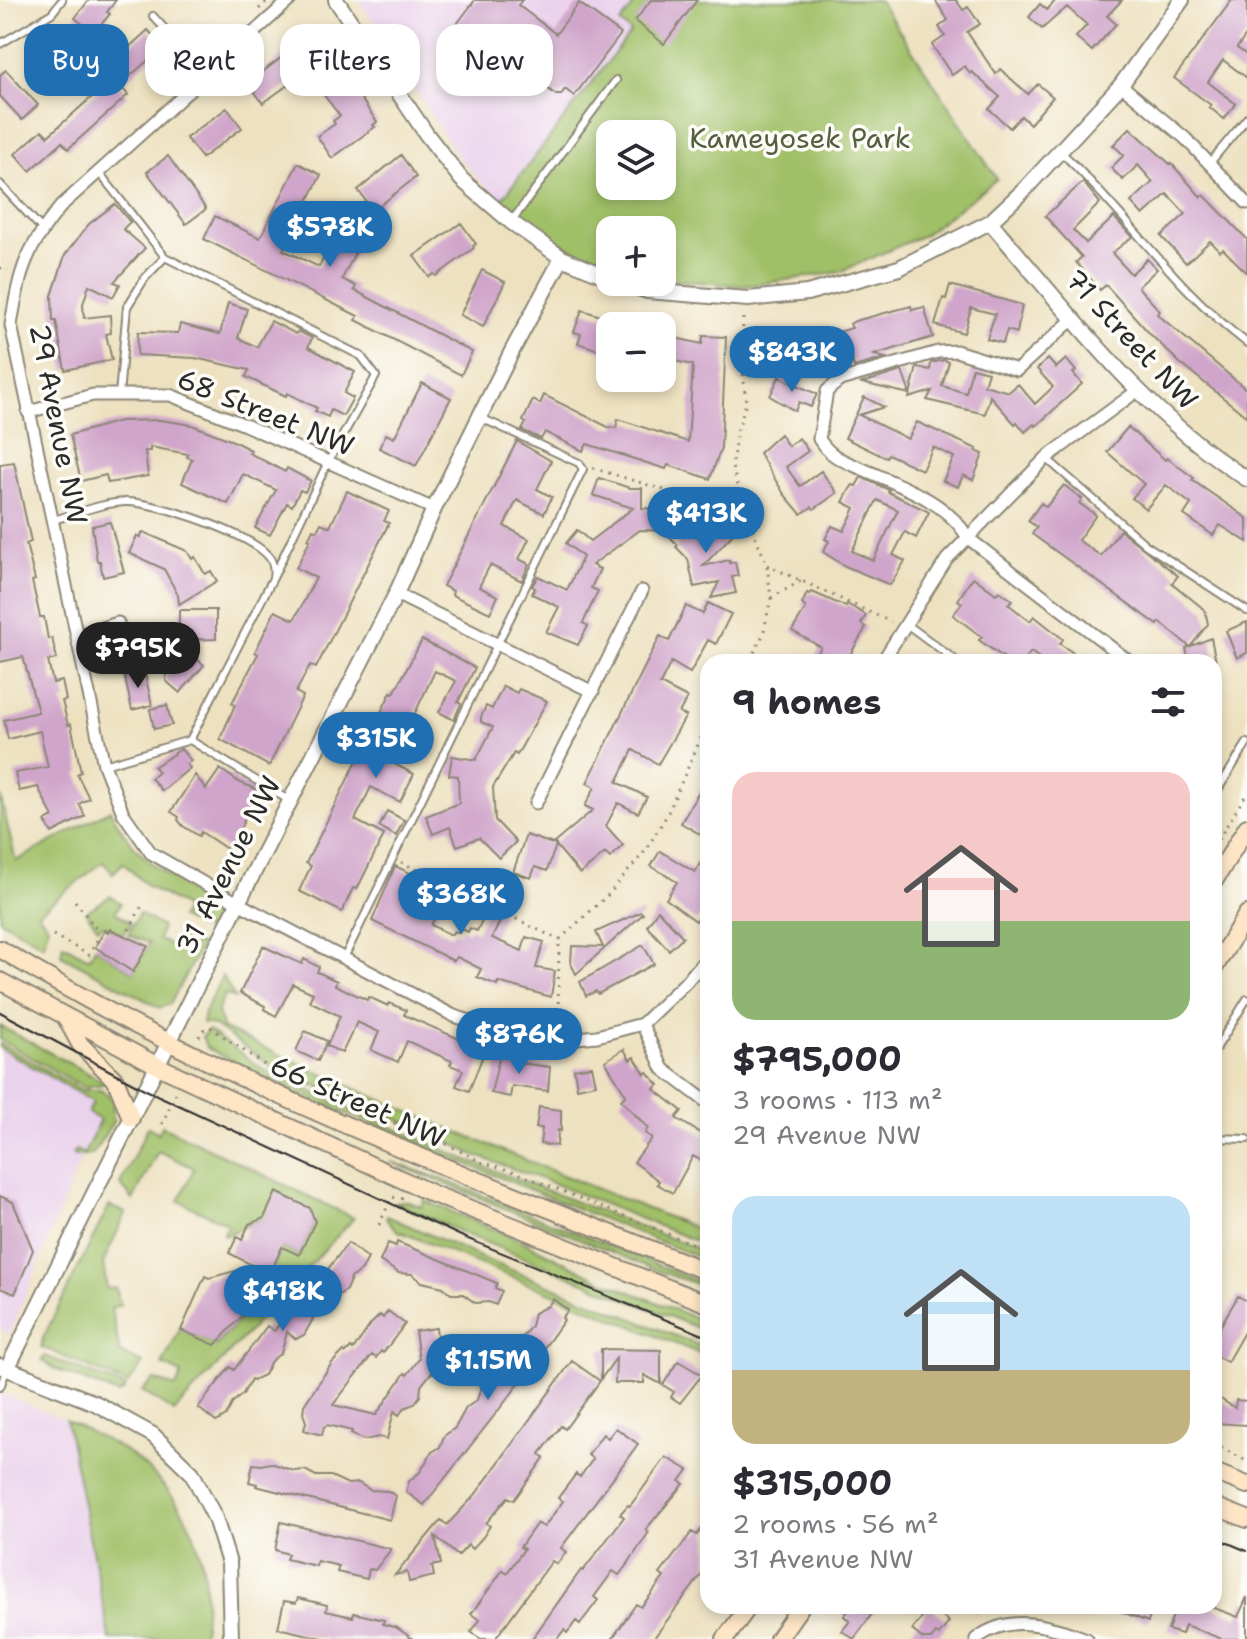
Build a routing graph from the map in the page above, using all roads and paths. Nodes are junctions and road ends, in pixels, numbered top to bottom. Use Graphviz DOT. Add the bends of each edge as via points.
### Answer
graph roads {
  1 [pos="62,0"];
  2 [pos="290,0"];
  3 [pos="336,0"];
  4 [pos="1182,0"];
  5 [pos="153,16"];
  6 [pos="160,24"];
  7 [pos="263,24"];
  8 [pos="0,44"];
  9 [pos="616,80"];
  10 [pos="1121,85"];
  11 [pos="182,96"];
  12 [pos="1247,118"];
  13 [pos="1061,152"];
  14 [pos="1208,165"];
  15 [pos="98,171"];
  16 [pos="0,184"];
  17 [pos="1247,203"];
  18 [pos="511,222"];
  19 [pos="990,222"];
  20 [pos="42,229"];
  21 [pos="165,257"];
  22 [pos="562,258"];
  23 [pos="0,268"];
  24 [pos="8,270"];
  25 [pos="596,272"];
  26 [pos="676,293"];
  27 [pos="743,318"];
  28 [pos="1074,318"];
  29 [pos="1247,343"];
  30 [pos="1137,391"];
  31 [pos="119,395"];
  32 [pos="28,412"];
  33 [pos="479,417"];
  34 [pos="1046,458"];
  35 [pos="328,462"];
  36 [pos="583,465"];
  37 [pos="1247,479"];
  38 [pos="434,509"];
  39 [pos="746,513"];
  40 [pos="53,520"];
  41 [pos="968,538"];
  42 [pos="767,565"];
  43 [pos="273,578"];
  44 [pos="801,581"];
  45 [pos="642,591"];
  46 [pos="396,594"];
  47 [pos="771,598"];
  48 [pos="1247,611"];
  49 [pos="118,623"];
  50 [pos="899,623"];
  51 [pos="79,635"];
  52 [pos="497,643"];
  53 [pos="753,654"];
  54 [pos="885,654"];
  55 [pos="946,654"];
  56 [pos="1120,654"];
  57 [pos="593,692"];
  58 [pos="190,740"];
  59 [pos="700,740"];
  60 [pos="1247,743"];
  61 [pos="104,765"];
  62 [pos="1222,783"];
  63 [pos="1247,793"];
  64 [pos="290,801"];
  65 [pos="536,803"];
  66 [pos="1247,827"];
  67 [pos="1222,833"];
  68 [pos="392,857"];
  69 [pos="1222,868"];
  70 [pos="75,901"];
  71 [pos="144,902"];
  72 [pos="238,903"];
  73 [pos="1247,914"];
  74 [pos="99,932"];
  75 [pos="53,935"];
  76 [pos="125,937"];
  77 [pos="98,938"];
  78 [pos="559,940"];
  79 [pos="0,949"];
  80 [pos="1222,955"];
  81 [pos="344,958"];
  82 [pos="700,966"];
  83 [pos="0,981"];
  84 [pos="1247,999"];
  85 [pos="66,1017"];
  86 [pos="642,1024"];
  87 [pos="558,1027"];
  88 [pos="199,1037"];
  89 [pos="1222,1039"];
  90 [pos="169,1042"];
  91 [pos="158,1066"];
  92 [pos="181,1097"];
  93 [pos="700,1097"];
  94 [pos="165,1117"];
  95 [pos="131,1118"];
  96 [pos="171,1120"];
  97 [pos="162,1124"];
  98 [pos="1222,1138"];
  99 [pos="1247,1139"];
  100 [pos="408,1197"];
  101 [pos="379,1225"];
  102 [pos="700,1247"];
  103 [pos="700,1269"];
  104 [pos="700,1301"];
  105 [pos="4,1368"];
  106 [pos="0,1387"];
  107 [pos="1222,1448"];
  108 [pos="1247,1461"];
  109 [pos="1222,1475"];
  110 [pos="1247,1485"];
  111 [pos="1222,1509"];
  112 [pos="1247,1519"];
  113 [pos="743,1614"];
  114 [pos="795,1614"];
  115 [pos="980,1614"];
  116 [pos="988,1629"];
  117 [pos="231,1639"];
  118 [pos="725,1639"];
  119 [pos="778,1639"];
  120 [pos="976,1639"];
  121 [pos="1087,1639"];
  1 -- 8 [label="lane" via="52,13"];
  2 -- 7 [label="street, 29 Avenue NW"];
  3 -- 18 [label="street" via="462,180"];
  4 -- 10 [label="street"];
  5 -- 6 [label="lane"];
  9 -- 18 [label="lane"];
  10 -- 13 [label="street"];
  10 -- 14 [label="street" via="1185,138"];
  11 -- 15 [label="street, 29 Avenue NW"];
  12 -- 14 [label="lane"];
  13 -- 19 [label="street"];
  13 -- 29 [label="lane" via="1160,263"];
  14 -- 17 [label="street"];
  15 -- 20 [label="street, 29 Avenue NW"];
  15 -- 21 [label="lane"];
  16 -- 20 [label="lane"];
  18 -- 22 [label="street"];
  19 -- 26 [label="street" via="899,268 807,293 748,299"];
  19 -- 28 [label="street, 71 Street NW"];
  20 -- 32 [label="street, 29 Avenue NW" via="22,265 11,325"];
  21 -- 31 [label="lane" via="127,307"];
  21 -- 35 [label="lane" via="361,356 376,376"];
  22 -- 25 [label="street"];
  22 -- 33 [label="street, 31 Avenue NW"];
  23 -- 24 [label="path"];
  27 -- 39 [label="path" via="746,403 732,467"];
  28 -- 30 [label="street, 71 Street NW"];
  28 -- 41 [label="street" via="1017,370 956,351 938,352 840,380 827,391 819,439 828,453 912,491 959,522"];
  30 -- 34 [label="street"];
  30 -- 37 [label="street, 71 Street NW" via="1210,456"];
  31 -- 32 [label="street, 68 Street NW" via="93,395"];
  31 -- 35 [label="street, 68 Street NW" via="170,395"];
  32 -- 40 [label="street, 29 Avenue NW"];
  33 -- 36 [label="lane"];
  33 -- 38 [label="street, 31 Avenue NW"];
  34 -- 41 [label="street"];
  34 -- 48 [label="lane" via="1146,545"];
  35 -- 38 [label="street, 68 Street NW"];
  35 -- 43 [label="lane"];
  36 -- 39 [label="path"];
  36 -- 52 [label="lane"];
  38 -- 46 [label="street, 31 Avenue NW"];
  39 -- 42 [label="path"];
  40 -- 43 [label="lane" via="125,502 167,509 209,521 262,551 270,558"];
  40 -- 51 [label="street, 29 Avenue NW"];
  41 -- 50 [label="street"];
  41 -- 56 [label="street"];
  42 -- 44 [label="path"];
  42 -- 47 [label="path"];
  43 -- 58 [label="lane"];
  44 -- 47 [label="path"];
  44 -- 50 [label="path"];
  45 -- 57 [label="street"];
  46 -- 52 [label="street"];
  46 -- 64 [label="street, 31 Avenue NW"];
  47 -- 53 [label="path"];
  49 -- 51 [label="street"];
  50 -- 54 [label="street"];
  50 -- 55 [label="lane"];
  51 -- 61 [label="street, 29 Avenue NW"];
  52 -- 57 [label="street"];
  52 -- 68 [label="lane"];
  57 -- 65 [label="street"];
  58 -- 61 [label="lane"];
  58 -- 64 [label="lane"];
  59 -- 78 [label="path" via="646,850"];
  60 -- 62 [label="lane"];
  61 -- 72 [label="street, 29 Avenue NW" via="123,813 151,853"];
  63 -- 67 [label="path"];
  64 -- 72 [label="street, 31 Avenue NW"];
  66 -- 69 [label="main road"];
  68 -- 78 [label="path"];
  68 -- 81 [label="lane"];
  70 -- 74 [label="path"];
  71 -- 76 [label="path"];
  72 -- 81 [label="street, 29 Avenue NW"];
  72 -- 90 [label="street, 31 Avenue NW"];
  73 -- 80 [label="main road"];
  75 -- 77 [label="path" via="89,955"];
  78 -- 87 [label="path"];
  79 -- 90 [label="main road, 66 Street NW"];
  81 -- 86 [label="street, 29 Avenue NW" via="454,1016 521,1037 597,1036"];
  82 -- 86 [label="street"];
  83 -- 85 [label="main road, 66 Street NW"];
  84 -- 89 [label="lane"];
  85 -- 91 [label="main road, 66 Street NW"];
  85 -- 95 [label="main road" via="80,1044 114,1077"];
  86 -- 93 [label="street" via="663,1069"];
  88 -- 102 [label="path" via="210,1027 269,1068 350,1105"];
  90 -- 91 [label="street, 31 Avenue NW"];
  90 -- 103 [label="main road, 66 Street NW" via="311,1112"];
  91 -- 95 [label="street, 31 Avenue NW"];
  91 -- 104 [label="main road, 66 Street NW" via="433,1194"];
  92 -- 94 [label="path" via="177,1092"];
  94 -- 96 [label="path"];
  94 -- 97 [label="path"];
  95 -- 105 [label="street, 31 Avenue NW"];
  98 -- 99 [label="lane"];
  100 -- 101 [label="path" via="390,1196"];
  105 -- 106 [label="lane"];
  105 -- 117 [label="street" via="95,1403 153,1435 192,1473 215,1518 229,1563"];
  107 -- 108 [label="path"];
  109 -- 110 [label="main road"];
  111 -- 112 [label="main road"];
  113 -- 118 [label="main road"];
  114 -- 119 [label="main road"];
  115 -- 116 [label="path"];
  116 -- 120 [label="street"];
  116 -- 121 [label="street" via="1041,1623"];
}
